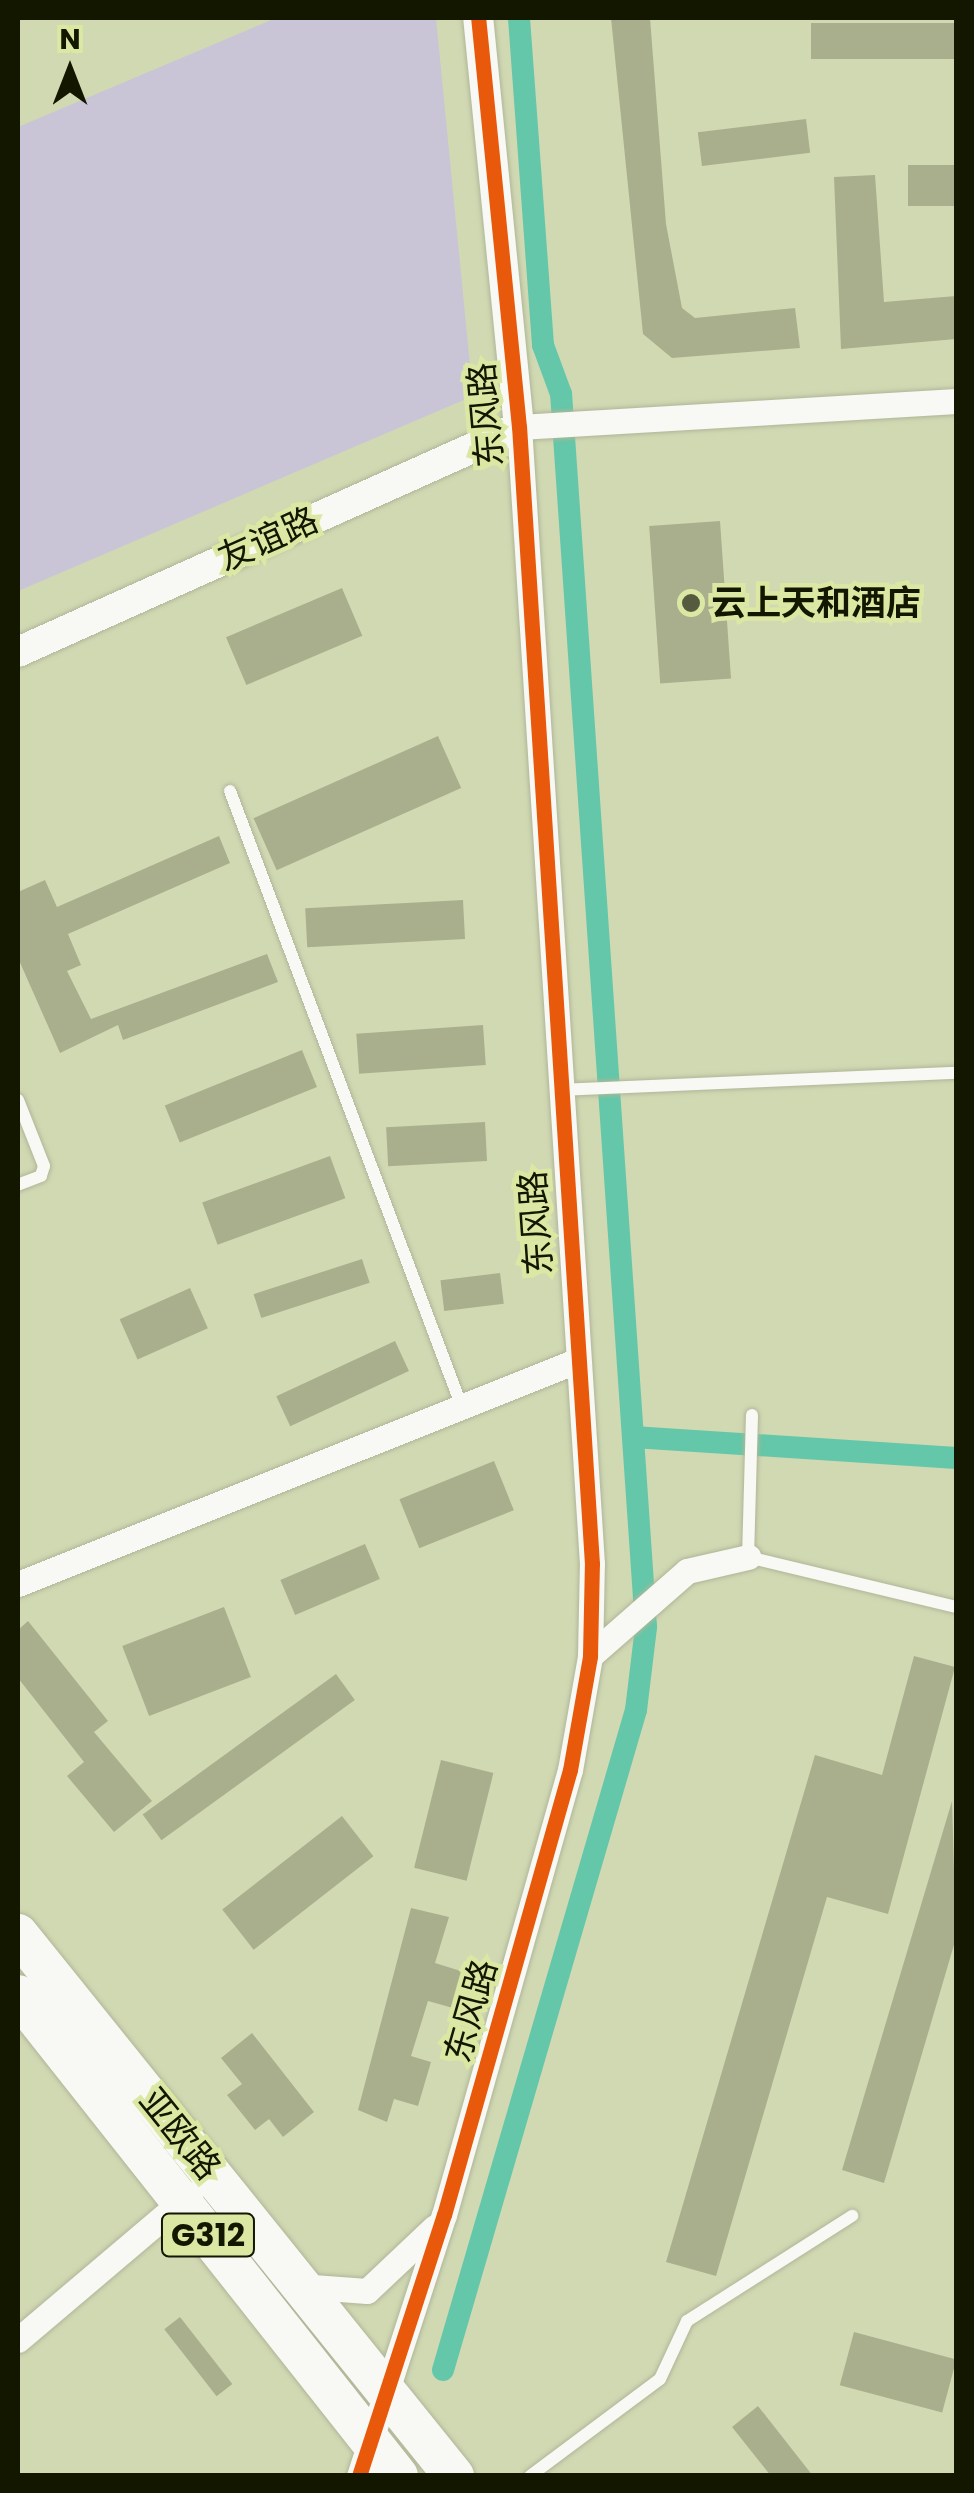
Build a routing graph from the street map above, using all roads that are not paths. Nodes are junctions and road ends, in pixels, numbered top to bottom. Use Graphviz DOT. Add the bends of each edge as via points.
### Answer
graph roads {
  1 [pos="478,18"];
  2 [pos="956,401"];
  3 [pos="528,425"];
  4 [pos="18,652"];
  5 [pos="230,791"];
  6 [pos="956,1073"];
  7 [pos="557,1090"];
  8 [pos="18,1100"];
  9 [pos="18,1185"];
  10 [pos="576,1360"];
  11 [pos="460,1402"];
  12 [pos="752,1415"];
  13 [pos="748,1557"];
  14 [pos="18,1584"];
  15 [pos="956,1607"];
  16 [pos="590,1656"];
  17 [pos="18,1934"];
  18 [pos="18,1995"];
  19 [pos="214,2176"];
  20 [pos="181,2201"];
  21 [pos="444,2215"];
  22 [pos="852,2216"];
  23 [pos="300,2286"];
  24 [pos="18,2340"];
  25 [pos="388,2400"];
  26 [pos="365,2459"];
  27 [pos="398,2476"];
  28 [pos="454,2476"];
  29 [pos="530,2476"];
  1 -- 3 [label="street, 东风路"];
  2 -- 3 [label="street"];
  3 -- 4 [label="street, 友谊路"];
  3 -- 7 [label="street, 东风路"];
  5 -- 11 [label="lane"];
  6 -- 7 [label="lane"];
  7 -- 10 [label="street, 东风路"];
  8 -- 9 [label="lane" via="44,1170"];
  10 -- 11 [label="street"];
  10 -- 16 [label="street, 东风路" via="592,1564"];
  11 -- 14 [label="street"];
  12 -- 13 [label="lane"];
  13 -- 15 [label="lane"];
  13 -- 16 [label="street" via="688,1571"];
  16 -- 21 [label="street, 东风路" via="570,1770"];
  17 -- 19 [label="highway, 亚欧路 / G312"];
  18 -- 20 [label="highway, 亚欧路 / G312"];
  19 -- 20 [label="street"];
  19 -- 23 [label="highway, 亚欧路 / G312"];
  20 -- 24 [label="street"];
  20 -- 26 [label="highway, 亚欧路 / G312"];
  21 -- 23 [label="street" via="410,2258 367,2291"];
  21 -- 25 [label="street, 东风路"];
  22 -- 29 [label="lane" via="688,2320 660,2379"];
  23 -- 25 [label="highway, 亚欧路 / G312"];
  25 -- 26 [label="street, 东风路"];
  25 -- 28 [label="highway, 亚欧路 / G312"];
  26 -- 27 [label="highway, 亚欧路 / G312"];
}
